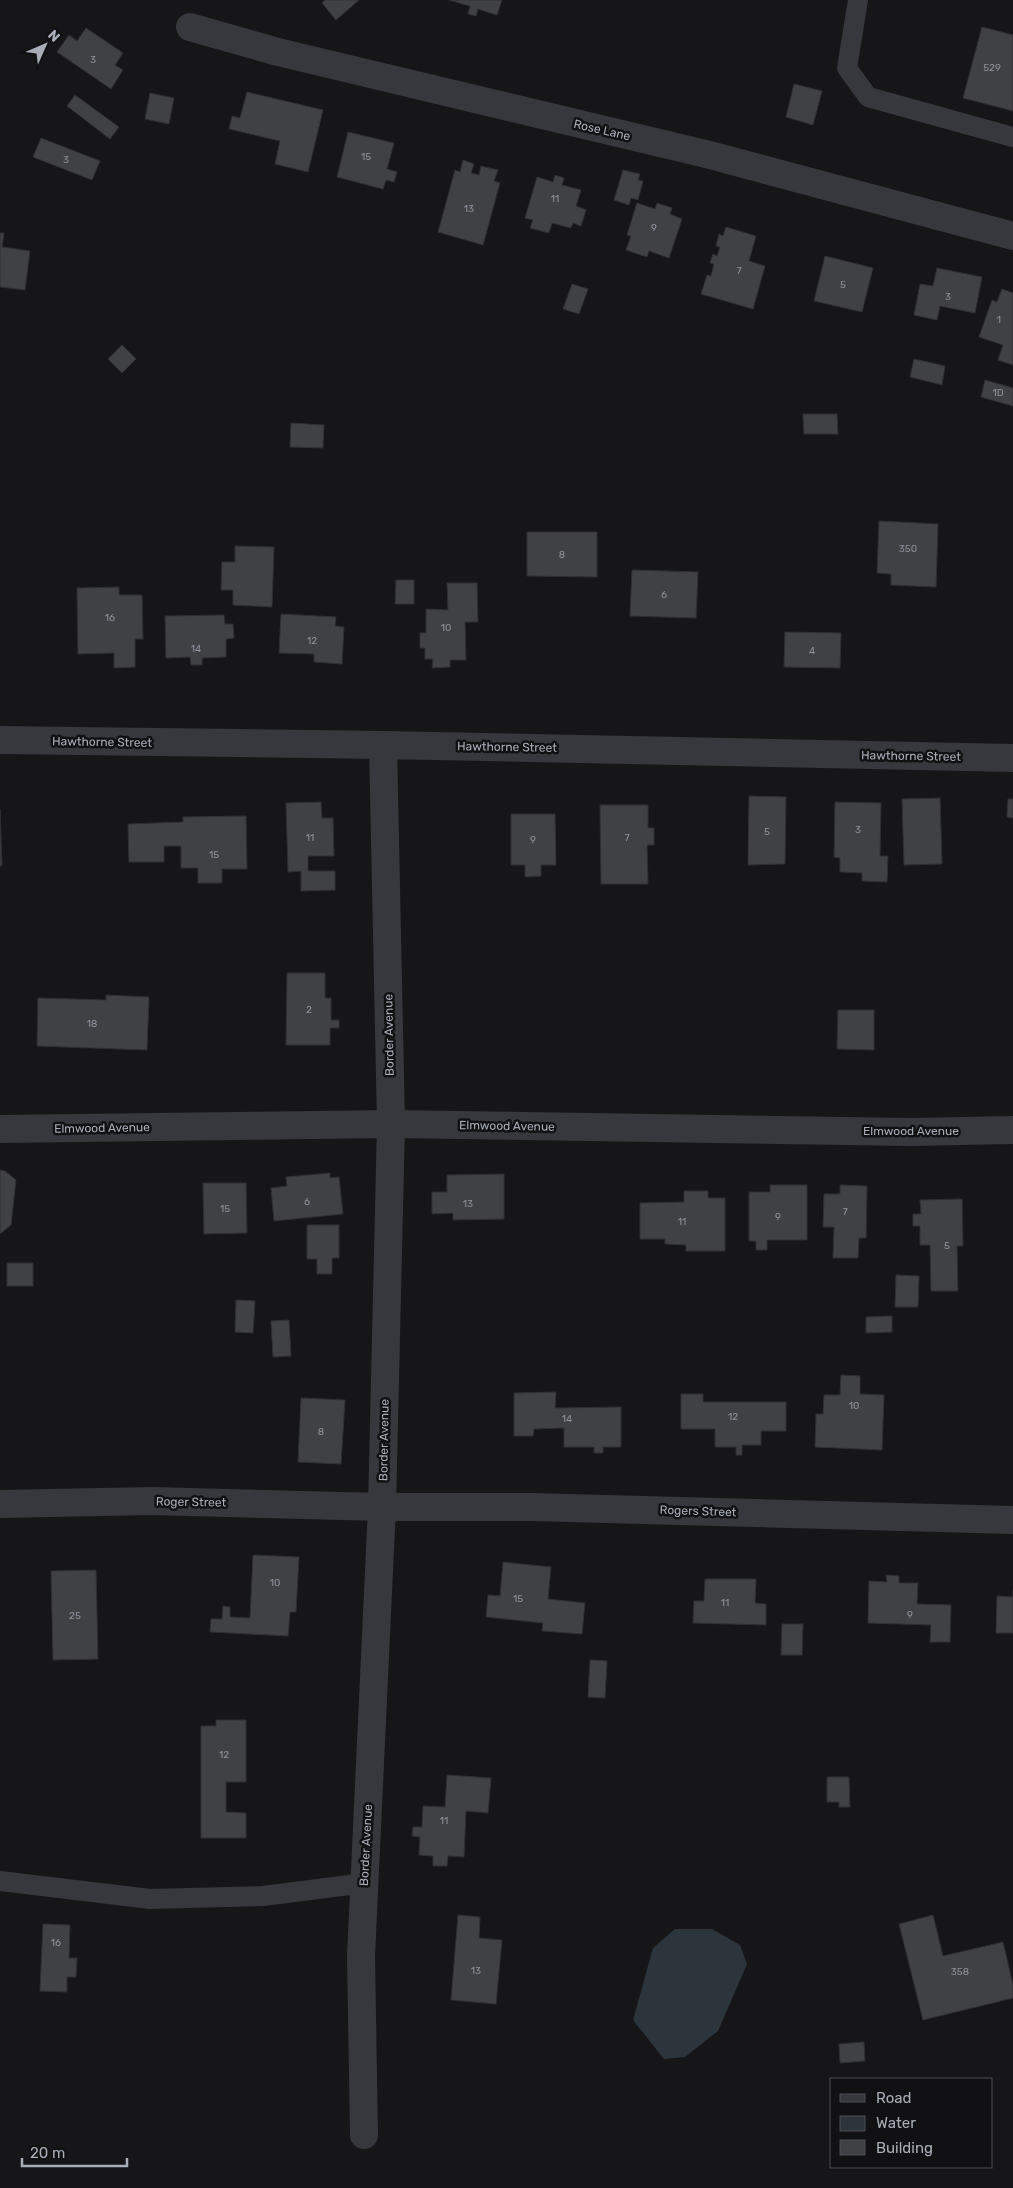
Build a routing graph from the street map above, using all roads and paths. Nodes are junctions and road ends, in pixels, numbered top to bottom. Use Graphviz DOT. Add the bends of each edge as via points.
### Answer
graph roads {
  1 [pos="858,0"];
  2 [pos="190,27"];
  3 [pos="1013,137"];
  4 [pos="1013,236"];
  5 [pos="0,740"];
  6 [pos="383,745"];
  7 [pos="1013,758"];
  8 [pos="391,1124"];
  9 [pos="0,1129"];
  10 [pos="1013,1130"];
  11 [pos="0,1504"];
  12 [pos="382,1507"];
  13 [pos="1013,1520"];
  14 [pos="0,1881"];
  15 [pos="365,1883"];
  16 [pos="364,2135"];
  1 -- 3 [label="lane" via="847,68 868,97"];
  2 -- 4 [label="street, Rose Lane" via="278,52 706,154"];
  5 -- 6 [label="street, Hawthorne Street"];
  6 -- 7 [label="street, Hawthorne Street"];
  6 -- 8 [label="street, Border Avenue"];
  8 -- 9 [label="street, Elmwood Avenue"];
  8 -- 10 [label="street, Elmwood Avenue" via="911,1132"];
  8 -- 12 [label="street, Border Avenue"];
  11 -- 12 [label="street, Roger Street" via="152,1501"];
  12 -- 13 [label="street, Rogers Street" via="532,1507"];
  12 -- 15 [label="street, Border Avenue"];
  14 -- 15 [label="lane" via="150,1899 263,1896"];
  15 -- 16 [label="street, Border Avenue" via="361,1956"];
}
